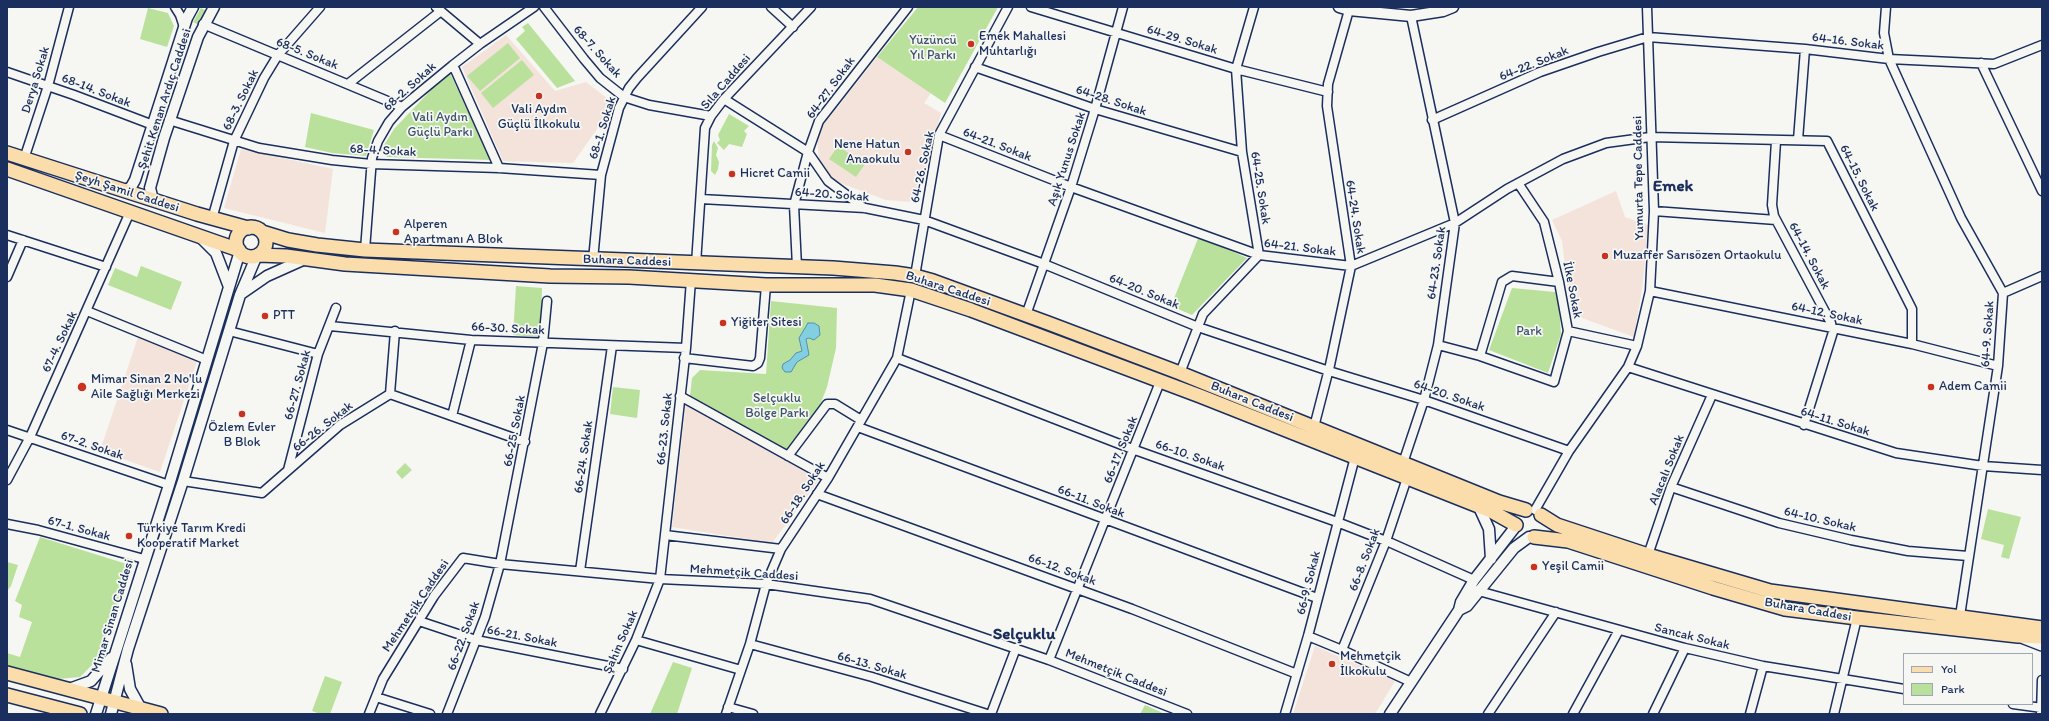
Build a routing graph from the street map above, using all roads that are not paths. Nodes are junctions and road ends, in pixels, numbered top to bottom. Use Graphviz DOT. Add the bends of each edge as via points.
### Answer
graph roads {
  1 [pos="69,7"];
  2 [pos="175,7"];
  3 [pos="193,7"];
  4 [pos="213,7"];
  5 [pos="320,7"];
  6 [pos="534,7"];
  7 [pos="544,7"];
  8 [pos="702,7"];
  9 [pos="771,7"];
  10 [pos="811,7"];
  11 [pos="908,7"];
  12 [pos="1008,7"];
  13 [pos="1031,7"];
  14 [pos="1123,7"];
  15 [pos="1254,7"];
  16 [pos="1453,7"];
  17 [pos="1647,7"];
  18 [pos="1886,7"];
  19 [pos="1344,8"];
  20 [pos="438,9"];
  21 [pos="1411,16"];
  22 [pos="203,24"];
  23 [pos="793,26"];
  24 [pos="184,27"];
  25 [pos="1115,33"];
  26 [pos="199,34"];
  27 [pos="1648,37"];
  28 [pos="480,44"];
  29 [pos="2042,45"];
  30 [pos="1804,49"];
  31 [pos="278,55"];
  32 [pos="1889,59"];
  33 [pos="1981,63"];
  34 [pos="453,65"];
  35 [pos="975,67"];
  36 [pos="1236,69"];
  37 [pos="7,72"];
  38 [pos="348,84"];
  39 [pos="48,86"];
  40 [pos="1328,92"];
  41 [pos="624,97"];
  42 [pos="724,99"];
  43 [pos="402,107"];
  44 [pos="1095,109"];
  45 [pos="711,116"];
  46 [pos="170,120"];
  47 [pos="1432,120"];
  48 [pos="153,125"];
  49 [pos="939,136"];
  50 [pos="1650,137"];
  51 [pos="1798,140"];
  52 [pos="234,141"];
  53 [pos="1776,141"];
  54 [pos="808,152"];
  55 [pos="1242,152"];
  56 [pos="7,154"];
  57 [pos="24,159"];
  58 [pos="371,164"];
  59 [pos="499,168"];
  60 [pos="7,169"];
  61 [pos="601,175"];
  62 [pos="1518,183"];
  63 [pos="1071,187"];
  64 [pos="124,191"];
  65 [pos="2042,191"];
  66 [pos="701,199"];
  67 [pos="153,200"];
  68 [pos="794,205"];
  69 [pos="865,208"];
  70 [pos="1654,211"];
  71 [pos="130,212"];
  72 [pos="212,219"];
  73 [pos="924,220"];
  74 [pos="1776,220"];
  75 [pos="1455,223"];
  76 [pos="248,228"];
  77 [pos="262,232"];
  78 [pos="7,235"];
  79 [pos="200,236"];
  80 [pos="24,240"];
  81 [pos="239,250"];
  82 [pos="365,250"];
  83 [pos="258,255"];
  84 [pos="1259,255"];
  85 [pos="305,259"];
  86 [pos="593,260"];
  87 [pos="696,264"];
  88 [pos="1044,264"];
  89 [pos="1351,266"];
  90 [pos="106,267"];
  91 [pos="797,267"];
  92 [pos="914,276"];
  93 [pos="2042,276"];
  94 [pos="7,277"];
  95 [pos="691,280"];
  96 [pos="1559,282"];
  97 [pos="766,285"];
  98 [pos="229,287"];
  99 [pos="911,290"];
  100 [pos="1650,291"];
  101 [pos="2002,293"];
  102 [pos="240,295"];
  103 [pos="547,301"];
  104 [pos="336,308"];
  105 [pos="87,311"];
  106 [pos="1026,315"];
  107 [pos="330,326"];
  108 [pos="1198,327"];
  109 [pos="1832,327"];
  110 [pos="228,331"];
  111 [pos="395,331"];
  112 [pos="1568,331"];
  113 [pos="471,340"];
  114 [pos="543,343"];
  115 [pos="1912,344"];
  116 [pos="1438,345"];
  117 [pos="612,346"];
  118 [pos="1637,346"];
  119 [pos="686,348"];
  120 [pos="318,354"];
  121 [pos="1480,356"];
  122 [pos="684,358"];
  123 [pos="897,358"];
  124 [pos="207,360"];
  125 [pos="1998,366"];
  126 [pos="1628,367"];
  127 [pos="1329,371"];
  128 [pos="1180,373"];
  129 [pos="1160,382"];
  130 [pos="390,394"];
  131 [pos="1712,395"];
  132 [pos="680,396"];
  133 [pos="1424,400"];
  134 [pos="452,416"];
  135 [pos="859,423"];
  136 [pos="1804,425"];
  137 [pos="1314,427"];
  138 [pos="7,430"];
  139 [pos="30,437"];
  140 [pos="525,442"];
  141 [pos="1135,450"];
  142 [pos="1569,451"];
  143 [pos="788,456"];
  144 [pos="1355,457"];
  145 [pos="1403,463"];
  146 [pos="1983,466"];
  147 [pos="288,470"];
  148 [pos="2042,470"];
  149 [pos="828,478"];
  150 [pos="1407,478"];
  151 [pos="7,480"];
  152 [pos="183,481"];
  153 [pos="169,485"];
  154 [pos="1671,487"];
  155 [pos="817,494"];
  156 [pos="1478,505"];
  157 [pos="1534,512"];
  158 [pos="1106,521"];
  159 [pos="1337,522"];
  160 [pos="7,524"];
  161 [pos="1516,525"];
  162 [pos="665,535"];
  163 [pos="1532,537"];
  164 [pos="1386,541"];
  165 [pos="781,549"];
  166 [pos="1648,555"];
  167 [pos="1968,556"];
  168 [pos="144,559"];
  169 [pos="1491,559"];
  170 [pos="500,564"];
  171 [pos="580,571"];
  172 [pos="660,580"];
  173 [pos="766,584"];
  174 [pos="1474,586"];
  175 [pos="1078,589"];
  176 [pos="1317,598"];
  177 [pos="1556,612"];
  178 [pos="1960,616"];
  179 [pos="1857,618"];
  180 [pos="419,621"];
  181 [pos="2042,622"];
  182 [pos="2042,628"];
  183 [pos="1619,630"];
  184 [pos="2020,630"];
  185 [pos="1308,636"];
  186 [pos="2042,637"];
  187 [pos="476,640"];
  188 [pos="636,640"];
  189 [pos="750,644"];
  190 [pos="2042,645"];
  191 [pos="1016,648"];
  192 [pos="1685,648"];
  193 [pos="1342,650"];
  194 [pos="114,655"];
  195 [pos="125,660"];
  196 [pos="1049,660"];
  197 [pos="1763,666"];
  198 [pos="622,669"];
  199 [pos="741,670"];
  200 [pos="7,673"];
  201 [pos="1297,674"];
  202 [pos="1841,680"];
  203 [pos="2042,680"];
  204 [pos="1410,682"];
  205 [pos="69,689"];
  206 [pos="1903,689"];
  207 [pos="7,695"];
  208 [pos="376,697"];
  209 [pos="101,698"];
  210 [pos="2018,705"];
  211 [pos="113,708"];
  212 [pos="141,709"];
  213 [pos="727,710"];
  214 [pos="2041,710"];
  215 [pos="80,714"];
  216 [pos="96,714"];
  217 [pos="161,714"];
  218 [pos="369,714"];
  219 [pos="430,714"];
  220 [pos="447,714"];
  221 [pos="600,714"];
  222 [pos="753,714"];
  223 [pos="987,714"];
  224 [pos="991,714"];
  225 [pos="1187,714"];
  226 [pos="1285,714"];
  227 [pos="1390,714"];
  228 [pos="1488,714"];
  229 [pos="1573,714"];
  230 [pos="1653,714"];
  231 [pos="1750,714"];
  232 [pos="1834,714"];
  1 -- 39 [label="street, Derya Sokak"];
  2 -- 24 [label="street"];
  3 -- 24 [label="street, Şehit Kenan Ardıç Caddesi"];
  4 -- 22 [label="street, Şehit Kenan Ardıç Caddesi"];
  5 -- 31 [label="street, 68-3. Sokak"];
  6 -- 28 [label="street, 68-2. Sokak"];
  7 -- 41 [label="street, 68-7. Sokak" via="600,78"];
  8 -- 41 [label="street, 68-1. Sokak" via="637,78"];
  9 -- 23 [label="street"];
  10 -- 23 [label="street, Sıla Caddesi"];
  11 -- 54 [label="street, 64-27. Sokak" via="819,121"];
  12 -- 35 [label="street, 64-26. Sokak"];
  13 -- 25 [label="street, 64-29. Sokak"];
  14 -- 25 [label="street, Aşık Yunus Sokak"];
  15 -- 36 [label="street, 64-25. Sokak"];
  16 -- 21 [label="street"];
  17 -- 27 [label="street, Yumurta Tepe Caddesi"];
  18 -- 32 [label="street, 64-9. Sokak" via="1884,32"];
  19 -- 21 [label="street"];
  19 -- 40 [label="street, 64-24. Sokak"];
  20 -- 28 [label="street"];
  20 -- 38 [label="street"];
  21 -- 47 [label="street, 64-23. Sokak"];
  22 -- 26 [label="street, Şehit Kenan Ardıç Caddesi"];
  22 -- 31 [label="street, 68-5. Sokak"];
  23 -- 42 [label="street, Sıla Caddesi"];
  24 -- 26 [label="street" via="190,36"];
  24 -- 48 [label="street, Şehit Kenan Ardıç Caddesi"];
  25 -- 36 [label="street, 64-29. Sokak"];
  25 -- 44 [label="street, Aşık Yunus Sokak"];
  26 -- 46 [label="street, Şehit Kenan Ardıç Caddesi"];
  27 -- 30 [label="street, 64-16. Sokak"];
  27 -- 47 [label="street, 64-22. Sokak" via="1540,72"];
  27 -- 50 [label="street, Yumurta Tepe Caddesi"];
  28 -- 34 [label="street, 68-2. Sokak"];
  29 -- 33 [label="street, 64-16. Sokak" via="1994,64"];
  30 -- 32 [label="street, 64-16. Sokak"];
  30 -- 51 [label="street"];
  31 -- 38 [label="street, 68-5. Sokak"];
  31 -- 52 [label="street, 68-3. Sokak"];
  32 -- 33 [label="street, 64-16. Sokak"];
  32 -- 101 [label="street, 64-9. Sokak" via="1961,218"];
  33 -- 65 [label="street"];
  34 -- 43 [label="street, 68-2. Sokak"];
  34 -- 59 [label="street"];
  35 -- 44 [label="street, 64-28. Sokak"];
  35 -- 49 [label="street, 64-26. Sokak"];
  36 -- 40 [label="street, 64-29. Sokak"];
  36 -- 55 [label="street, 64-25. Sokak"];
  37 -- 39 [label="street, 68-14. Sokak"];
  38 -- 43 [label="street, 68-5. Sokak"];
  39 -- 48 [label="street, 68-14. Sokak"];
  39 -- 57 [label="street, Derya Sokak"];
  40 -- 89 [label="street, 64-24. Sokak" via="1330,140"];
  41 -- 45 [label="street, 68-7. Sokak" via="648,106"];
  41 -- 61 [label="street, 68-1. Sokak"];
  42 -- 45 [label="street, Sıla Caddesi"];
  42 -- 54 [label="street"];
  43 -- 58 [label="street, 68-2. Sokak" via="378,141"];
  44 -- 55 [label="street, 64-28. Sokak"];
  44 -- 63 [label="street, Aşık Yunus Sokak"];
  45 -- 66 [label="street, Sıla Caddesi" via="703,133"];
  46 -- 52 [label="street, 68-4. Sokak"];
  46 -- 67 [label="street, Şehit Kenan Ardıç Caddesi" via="150,188"];
  47 -- 75 [label="street, 64-23. Sokak"];
  48 -- 64 [label="street, Şehit Kenan Ardıç Caddesi" via="135,180 131,187"];
  49 -- 63 [label="street, 64-21. Sokak"];
  49 -- 73 [label="street, 64-26. Sokak"];
  50 -- 53 [label="street, 64-15. Sokak"];
  50 -- 62 [label="street, 64-21. Sokak" via="1606,143 1563,159"];
  50 -- 70 [label="street, Yumurta Tepe Caddesi"];
  51 -- 53 [label="street, 64-15. Sokak"];
  51 -- 115 [label="street, 64-15. Sokak" via="1827,141 1912,309"];
  52 -- 58 [label="street, 68-4. Sokak" via="286,153"];
  52 -- 72 [label="street, 68-3. Sokak"];
  53 -- 74 [label="street, 64-14. Sokak" via="1772,205"];
  54 -- 68 [label="street, 64-27. Sokak"];
  54 -- 69 [label="street" via="828,181"];
  55 -- 84 [label="street, 64-25. Sokak"];
  56 -- 57 [label="main road, Şeyh Şamil Caddesi"];
  57 -- 64 [label="main road, Şeyh Şamil Caddesi"];
  58 -- 59 [label="street, 68-4. Sokak"];
  58 -- 82 [label="street, 68-2. Sokak"];
  59 -- 61 [label="street, 68-4. Sokak"];
  60 -- 71 [label="main road, Şeyh Şamil Caddesi"];
  61 -- 86 [label="street, 68-1. Sokak"];
  62 -- 75 [label="street, 64-21. Sokak"];
  62 -- 96 [label="street, İlke Sokak" via="1544,222"];
  63 -- 84 [label="street, 64-21. Sokak"];
  63 -- 88 [label="street, Aşık Yunus Sokak"];
  64 -- 67 [label="main road, Şeyh Şamil Caddesi"];
  66 -- 68 [label="street, 64-20. Sokak"];
  66 -- 87 [label="street, Sıla Caddesi"];
  67 -- 72 [label="main road, Şeyh Şamil Caddesi"];
  68 -- 69 [label="street, 64-20. Sokak"];
  68 -- 91 [label="street, 64-27. Sokak"];
  69 -- 73 [label="street, 64-20. Sokak"];
  70 -- 74 [label="street"];
  70 -- 100 [label="street, Yumurta Tepe Caddesi"];
  71 -- 79 [label="main road, Şeyh Şamil Caddesi"];
  71 -- 90 [label="street, 67-4. Sokak"];
  72 -- 76 [label="main road, Şeyh Şamil Caddesi"];
  73 -- 88 [label="street, 64-20. Sokak"];
  73 -- 92 [label="street, 64-26. Sokak"];
  74 -- 109 [label="street, 64-14. Sokak"];
  75 -- 89 [label="street, 64-21. Sokak"];
  75 -- 116 [label="street, 64-23. Sokak"];
  76 -- 77 [label="main road" via="257,228"];
  76 -- 81 [label="main road" via="238,236 236,242"];
  77 -- 82 [label="main road, Buhara Caddesi" via="288,240"];
  77 -- 83 [label="main road" via="266,244"];
  78 -- 80 [label="street"];
  79 -- 81 [label="main road, Şeyh Şamil Caddesi"];
  79 -- 98 [label="street" via="216,252"];
  80 -- 90 [label="street"];
  80 -- 94 [label="street"];
  81 -- 83 [label="main road" via="247,256"];
  81 -- 98 [label="street, Mimar Sinan Caddesi"];
  82 -- 86 [label="main road, Buhara Caddesi"];
  83 -- 85 [label="main road, Buhara Caddesi"];
  83 -- 102 [label="street, Mimar Sinan Caddesi"];
  84 -- 89 [label="street, 64-21. Sokak"];
  84 -- 108 [label="street" via="1203,314"];
  85 -- 95 [label="main road, Buhara Caddesi" via="345,264 550,276 629,276"];
  85 -- 102 [label="street" via="267,276"];
  86 -- 87 [label="main road, Buhara Caddesi"];
  87 -- 91 [label="main road, Buhara Caddesi"];
  88 -- 106 [label="street, Aşık Yunus Sokak"];
  88 -- 108 [label="street, 64-20. Sokak"];
  89 -- 127 [label="street, 64-24. Sokak"];
  90 -- 105 [label="street, 67-4. Sokak"];
  91 -- 92 [label="main road, Buhara Caddesi" via="876,271"];
  92 -- 106 [label="main road, Buhara Caddesi"];
  93 -- 101 [label="street"];
  95 -- 97 [label="main road, Buhara Caddesi"];
  95 -- 119 [label="street, 66-23. Sokak"];
  96 -- 112 [label="street, İlke Sokak"];
  96 -- 121 [label="street" via="1512,276 1502,282"];
  97 -- 99 [label="main road, Buhara Caddesi" via="875,285"];
  97 -- 122 [label="street" via="758,363 753,366"];
  98 -- 124 [label="street, Mimar Sinan Caddesi"];
  99 -- 123 [label="street, 66-18. Sokak"];
  99 -- 129 [label="main road, Buhara Caddesi" via="978,312"];
  100 -- 109 [label="street, 64-12. Sokak"];
  100 -- 118 [label="street, Yumurta Tepe Caddesi"];
  101 -- 125 [label="street, 64-9. Sokak"];
  102 -- 110 [label="street, Mimar Sinan Caddesi"];
  103 -- 114 [label="street, 66-25. Sokak"];
  104 -- 107 [label="street, 66-27. Sokak"];
  105 -- 124 [label="street"];
  105 -- 139 [label="street, 67-4. Sokak"];
  106 -- 128 [label="main road, Buhara Caddesi"];
  107 -- 111 [label="street, 66-30. Sokak"];
  107 -- 120 [label="street, 66-27. Sokak"];
  108 -- 127 [label="street, 64-20. Sokak"];
  108 -- 128 [label="street"];
  109 -- 115 [label="street, 64-12. Sokak"];
  109 -- 136 [label="street" via="1833,332"];
  110 -- 120 [label="street"];
  110 -- 152 [label="street, Mimar Sinan Caddesi"];
  111 -- 113 [label="street, 66-30. Sokak"];
  111 -- 130 [label="street"];
  112 -- 118 [label="street"];
  112 -- 121 [label="street, İlke Sokak" via="1554,382"];
  113 -- 114 [label="street, 66-30. Sokak"];
  113 -- 134 [label="street"];
  114 -- 117 [label="street, 66-30. Sokak"];
  114 -- 140 [label="street, 66-25. Sokak"];
  115 -- 125 [label="street, 64-12. Sokak"];
  116 -- 121 [label="street, İlke Sokak"];
  116 -- 133 [label="street, 64-23. Sokak"];
  117 -- 119 [label="street, 66-30. Sokak"];
  117 -- 171 [label="street, 66-24. Sokak"];
  118 -- 126 [label="street, Yumurta Tepe Caddesi"];
  119 -- 122 [label="street, 66-23. Sokak"];
  120 -- 147 [label="street, 66-27. Sokak"];
  122 -- 132 [label="street, 66-23. Sokak"];
  123 -- 135 [label="street, 66-18. Sokak"];
  123 -- 141 [label="street, 66-10. Sokak"];
  124 -- 153 [label="street, Mimar Sinan Caddesi"];
  125 -- 146 [label="street, 64-9. Sokak"];
  126 -- 131 [label="street, 64-11. Sokak"];
  126 -- 142 [label="street, Yumurta Tepe Caddesi"];
  127 -- 133 [label="street, 64-20. Sokak"];
  127 -- 137 [label="street, 64-24. Sokak"];
  128 -- 137 [label="main road, Buhara Caddesi"];
  129 -- 141 [label="street, 66-17. Sokak"];
  129 -- 144 [label="main road, Buhara Caddesi"];
  130 -- 134 [label="street"];
  130 -- 147 [label="street, 66-26. Sokak" via="340,425"];
  131 -- 136 [label="street, 64-11. Sokak"];
  131 -- 154 [label="street, Alacalı Sokak"];
  132 -- 143 [label="street"];
  132 -- 162 [label="street, 66-23. Sokak"];
  133 -- 142 [label="street, 64-20. Sokak"];
  133 -- 145 [label="street, 64-23. Sokak"];
  134 -- 140 [label="street"];
  135 -- 143 [label="street, 66-11. Sokak" via="832,403 824,405"];
  135 -- 149 [label="street, 66-18. Sokak"];
  135 -- 158 [label="street, 66-11. Sokak"];
  136 -- 146 [label="street, 64-11. Sokak" via="1896,453"];
  137 -- 145 [label="main road, Buhara Caddesi"];
  138 -- 139 [label="street, 67-2. Sokak"];
  139 -- 151 [label="street, 67-4. Sokak"];
  139 -- 153 [label="street, 67-2. Sokak"];
  140 -- 170 [label="street, 66-25. Sokak"];
  141 -- 158 [label="street, 66-17. Sokak"];
  141 -- 159 [label="street, 66-10. Sokak"];
  142 -- 157 [label="street, Yumurta Tepe Caddesi"];
  143 -- 149 [label="street"];
  144 -- 150 [label="main road, Buhara Caddesi"];
  144 -- 159 [label="street, 66-9. Sokak"];
  145 -- 157 [label="main road, Buhara Caddesi" via="1503,504"];
  146 -- 148 [label="street, 64-11. Sokak"];
  146 -- 167 [label="street, 64-9. Sokak"];
  147 -- 152 [label="street, 66-26. Sokak" via="262,493"];
  149 -- 155 [label="street, 66-18. Sokak"];
  150 -- 156 [label="main road, Buhara Caddesi"];
  150 -- 164 [label="street, 66-8. Sokak"];
  152 -- 195 [label="street, Mimar Sinan Caddesi"];
  153 -- 168 [label="street, Mimar Sinan Caddesi"];
  154 -- 166 [label="street, Alacalı Sokak"];
  154 -- 167 [label="street, 64-10. Sokak" via="1779,523 1851,540 1908,551"];
  155 -- 165 [label="street, 66-18. Sokak"];
  155 -- 175 [label="street, 66-12. Sokak"];
  156 -- 161 [label="main road, Buhara Caddesi"];
  156 -- 169 [label="street" via="1489,529"];
  157 -- 161 [label="main road" via="1518,516"];
  157 -- 163 [label="main road" via="1544,523 1542,529"];
  157 -- 166 [label="main road, Buhara Caddesi" via="1557,525"];
  158 -- 175 [label="street, 66-17. Sokak"];
  158 -- 176 [label="street, 66-11. Sokak"];
  159 -- 164 [label="street, 66-10. Sokak"];
  159 -- 176 [label="street, 66-9. Sokak"];
  160 -- 168 [label="street, 67-1. Sokak"];
  161 -- 163 [label="main road" via="1519,533"];
  161 -- 169 [label="street"];
  162 -- 165 [label="street"];
  162 -- 172 [label="street, 66-23. Sokak"];
  163 -- 174 [label="street" via="1514,548"];
  163 -- 179 [label="main road, Buhara Caddesi" via="1568,541 1773,606"];
  164 -- 174 [label="street, 66-10. Sokak"];
  164 -- 193 [label="street, 66-8. Sokak"];
  165 -- 173 [label="street, 66-18. Sokak"];
  166 -- 178 [label="main road, Buhara Caddesi" via="1770,591"];
  167 -- 178 [label="street, 64-9. Sokak"];
  168 -- 194 [label="street, Mimar Sinan Caddesi"];
  169 -- 174 [label="street"];
  170 -- 171 [label="street, Mehmetçik Caddesi"];
  170 -- 180 [label="street, Mehmetçik Caddesi" via="463,558 434,596"];
  170 -- 187 [label="street, 66-22. Sokak"];
  171 -- 172 [label="street, Mehmetçik Caddesi"];
  172 -- 173 [label="street, Mehmetçik Caddesi"];
  172 -- 188 [label="street, Şahin Sokak"];
  173 -- 189 [label="street, 66-18. Sokak"];
  173 -- 191 [label="street, Mehmetçik Caddesi" via="870,599"];
  174 -- 177 [label="street, Sancak Sokak"];
  174 -- 204 [label="street" via="1467,606 1459,610"];
  175 -- 196 [label="street, 66-17. Sokak"];
  175 -- 201 [label="street, 66-12. Sokak"];
  176 -- 185 [label="street, 66-9. Sokak"];
  177 -- 183 [label="street, Sancak Sokak"];
  177 -- 228 [label="street"];
  178 -- 184 [label="main road, Buhara Caddesi"];
  179 -- 184 [label="main road, Buhara Caddesi"];
  179 -- 202 [label="street"];
  180 -- 187 [label="street, 66-21. Sokak"];
  180 -- 208 [label="street, Mehmetçik Caddesi" via="383,679"];
  181 -- 184 [label="main road"];
  182 -- 184 [label="main road, Buhara Caddesi"];
  183 -- 192 [label="street, Sancak Sokak"];
  183 -- 229 [label="street"];
  184 -- 186 [label="main road, Buhara Caddesi"];
  184 -- 190 [label="main road"];
  185 -- 193 [label="street"];
  185 -- 201 [label="street, 66-9. Sokak"];
  187 -- 198 [label="street, 66-21. Sokak"];
  187 -- 220 [label="street, 66-22. Sokak"];
  188 -- 198 [label="street, Şahin Sokak"];
  188 -- 199 [label="street"];
  189 -- 199 [label="street, 66-18. Sokak"];
  189 -- 223 [label="street, 66-13. Sokak" via="872,677"];
  191 -- 196 [label="street, Mehmetçik Caddesi"];
  191 -- 224 [label="street"];
  192 -- 197 [label="street, Sancak Sokak"];
  192 -- 230 [label="street"];
  193 -- 204 [label="street"];
  194 -- 205 [label="street" via="91,681"];
  194 -- 209 [label="street, Mimar Sinan Caddesi"];
  195 -- 211 [label="street, Mimar Sinan Caddesi"];
  195 -- 212 [label="street" via="130,689"];
  196 -- 225 [label="street, Mehmetçik Caddesi"];
  197 -- 202 [label="street, Sancak Sokak"];
  197 -- 231 [label="street"];
  198 -- 221 [label="street, Şahin Sokak"];
  199 -- 213 [label="street, 66-18. Sokak"];
  200 -- 205 [label="main road"];
  201 -- 226 [label="street, 66-9. Sokak"];
  202 -- 206 [label="street, Sancak Sokak"];
  202 -- 232 [label="street"];
  203 -- 214 [label="street"];
  204 -- 227 [label="street"];
  205 -- 209 [label="main road"];
  207 -- 215 [label="main road"];
  208 -- 218 [label="street, Mehmetçik Caddesi"];
  208 -- 219 [label="street"];
  209 -- 211 [label="main road"];
  209 -- 216 [label="street, Mimar Sinan Caddesi"];
  210 -- 214 [label="street"];
  211 -- 212 [label="main road"];
  212 -- 217 [label="main road"];
  213 -- 222 [label="street"];
}
